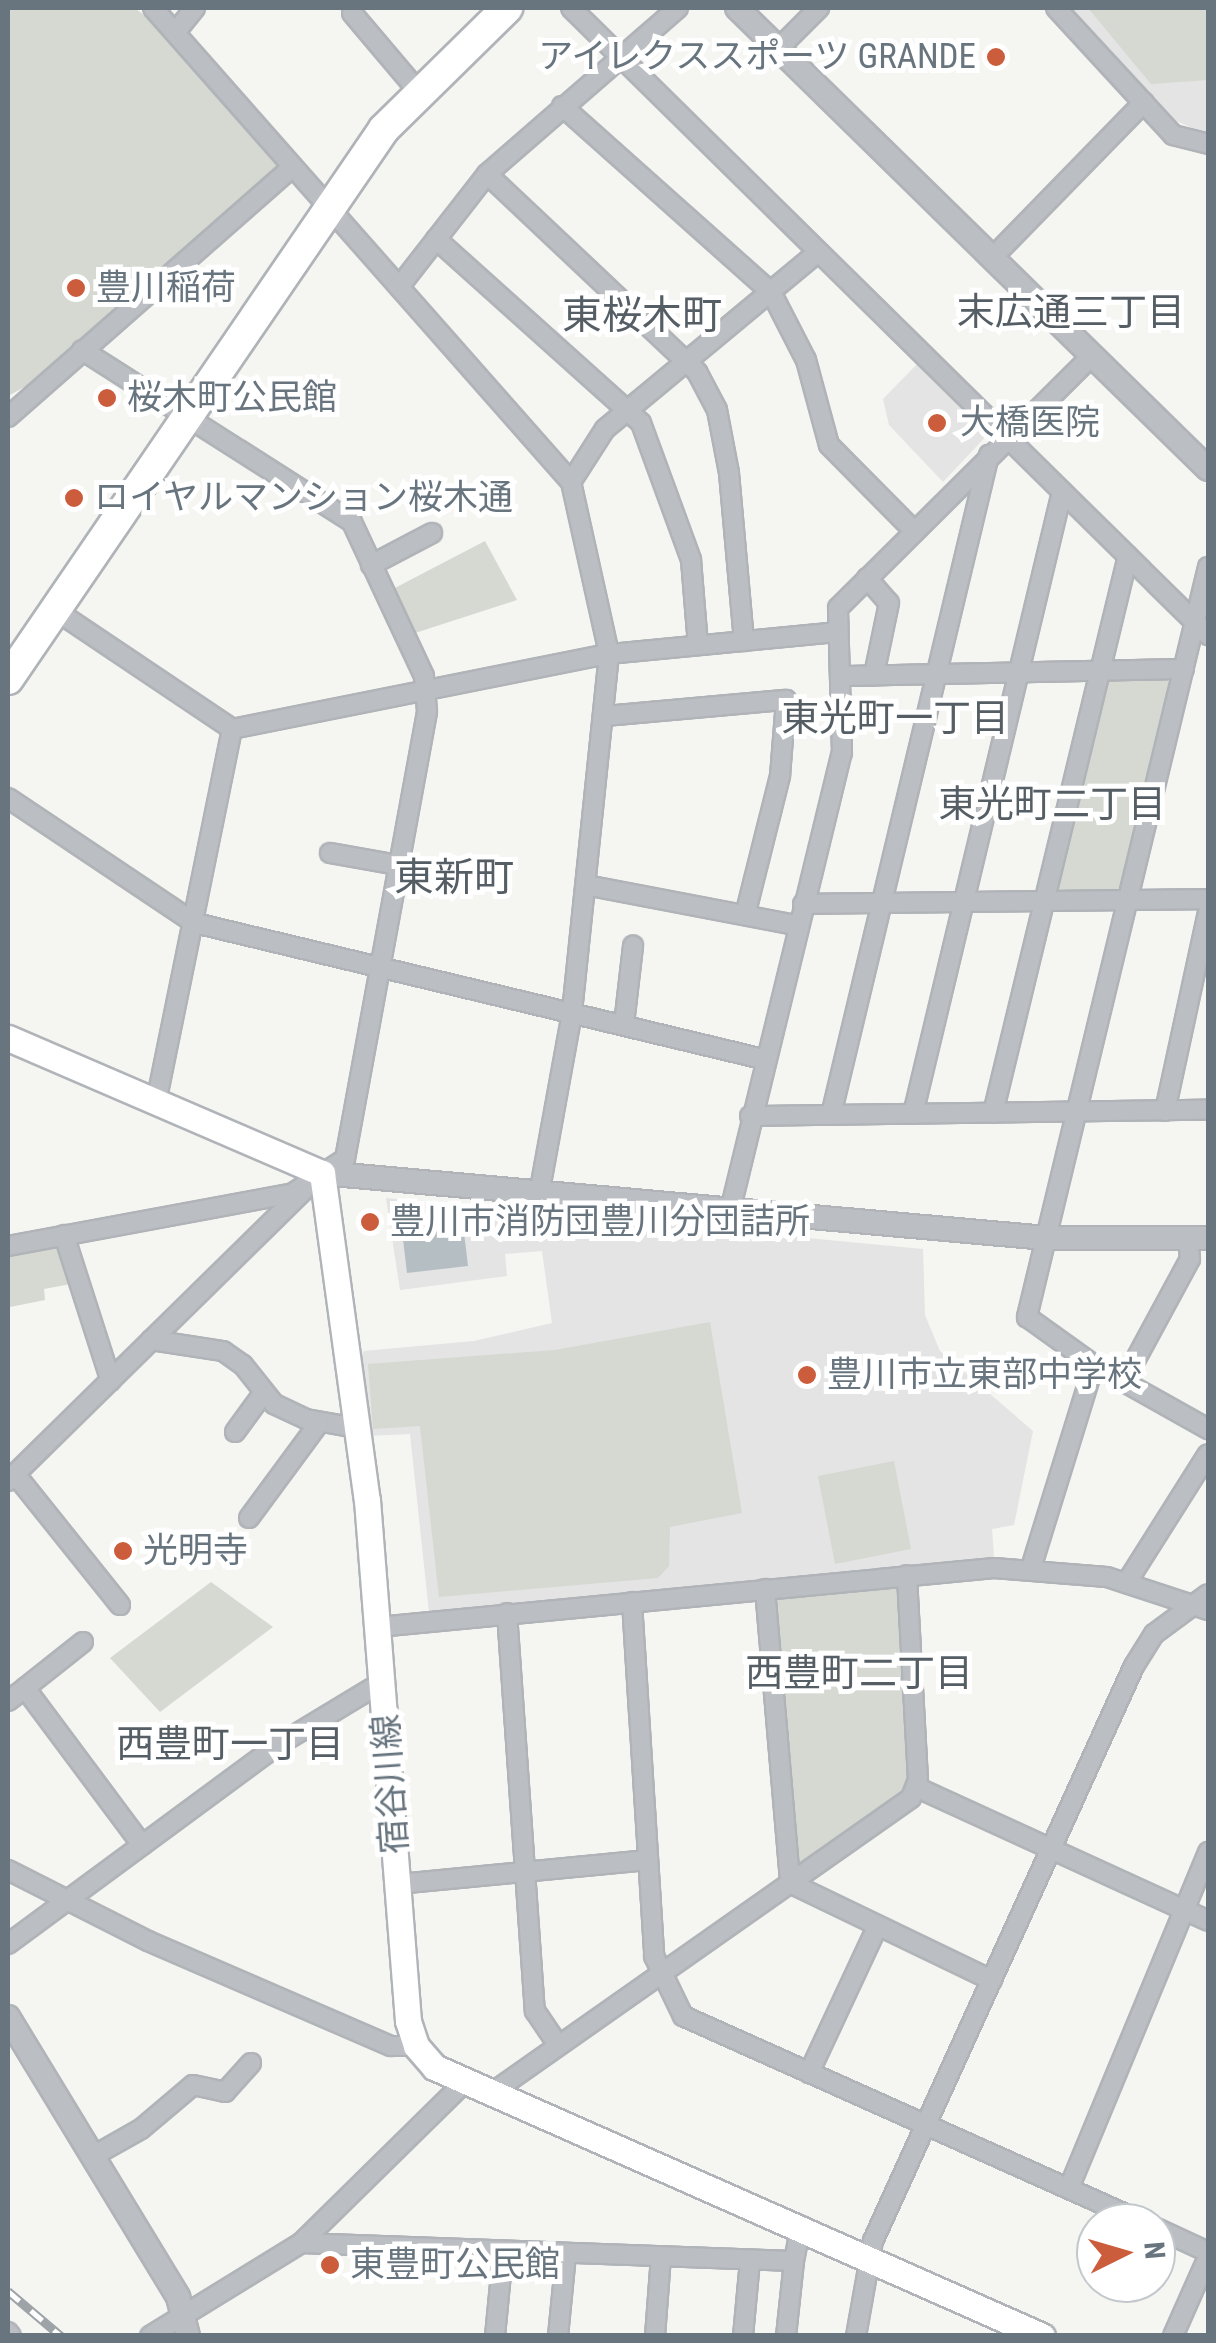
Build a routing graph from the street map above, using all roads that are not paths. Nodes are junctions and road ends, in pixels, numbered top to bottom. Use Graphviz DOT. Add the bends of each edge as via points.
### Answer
graph roads {
  1 [pos="153,8"];
  2 [pos="195,8"];
  3 [pos="508,8"];
  4 [pos="571,8"];
  5 [pos="678,8"];
  6 [pos="738,8"];
  7 [pos="819,8"];
  8 [pos="1056,8"];
  9 [pos="352,13"];
  10 [pos="178,29"];
  11 [pos="779,48"];
  12 [pos="621,56"];
  13 [pos="418,90"];
  14 [pos="1144,102"];
  15 [pos="562,106"];
  16 [pos="1208,144"];
  17 [pos="293,167"];
  18 [pos="487,174"];
  19 [pos="330,204"];
  20 [pos="436,239"];
  21 [pos="818,252"];
  22 [pos="993,257"];
  23 [pos="399,287"];
  24 [pos="772,292"];
  25 [pos="82,350"];
  26 [pos="1092,356"];
  27 [pos="689,362"];
  28 [pos="629,410"];
  29 [pos="187,415"];
  30 [pos="8,417"];
  31 [pos="1009,438"];
  32 [pos="989,455"];
  33 [pos="1208,469"];
  34 [pos="571,482"];
  35 [pos="1062,492"];
  36 [pos="914,532"];
  37 [pos="432,533"];
  38 [pos="1128,556"];
  39 [pos="371,565"];
  40 [pos="1208,567"];
  41 [pos="867,578"];
  42 [pos="55,610"];
  43 [pos="1202,629"];
  44 [pos="838,632"];
  45 [pos="744,641"];
  46 [pos="698,645"];
  47 [pos="610,654"];
  48 [pos="13,663"];
  49 [pos="1184,669"];
  50 [pos="1100,670"];
  51 [pos="1020,672"];
  52 [pos="938,674"];
  53 [pos="874,675"];
  54 [pos="843,676"];
  55 [pos="426,690"];
  56 [pos="605,716"];
  57 [pos="232,730"];
  58 [pos="8,798"];
  59 [pos="330,852"];
  60 [pos="398,865"];
  61 [pos="586,885"];
  62 [pos="1128,899"];
  63 [pos="1208,899"];
  64 [pos="1045,900"];
  65 [pos="963,902"];
  66 [pos="882,903"];
  67 [pos="803,904"];
  68 [pos="1208,912"];
  69 [pos="745,915"];
  70 [pos="195,923"];
  71 [pos="796,925"];
  72 [pos="633,946"];
  73 [pos="380,966"];
  74 [pos="572,1013"];
  75 [pos="624,1024"];
  76 [pos="8,1038"];
  77 [pos="763,1059"];
  78 [pos="156,1099"];
  79 [pos="1165,1110"];
  80 [pos="1208,1110"];
  81 [pos="1079,1112"];
  82 [pos="994,1113"];
  83 [pos="912,1114"];
  84 [pos="831,1115"];
  85 [pos="750,1116"];
  86 [pos="322,1172"];
  87 [pos="539,1194"];
  88 [pos="730,1211"];
  89 [pos="64,1235"];
  90 [pos="1046,1238"];
  91 [pos="1198,1238"];
  92 [pos="8,1246"];
  93 [pos="151,1340"];
  94 [pos="1094,1365"];
  95 [pos="111,1381"];
  96 [pos="1124,1382"];
  97 [pos="262,1395"];
  98 [pos="319,1423"];
  99 [pos="357,1428"];
  100 [pos="1208,1429"];
  101 [pos="234,1432"];
  102 [pos="1208,1454"];
  103 [pos="11,1478"];
  104 [pos="249,1518"];
  105 [pos="1031,1568"];
  106 [pos="906,1576"];
  107 [pos="1127,1582"];
  108 [pos="765,1589"];
  109 [pos="632,1602"];
  110 [pos="1203,1603"];
  111 [pos="120,1605"];
  112 [pos="508,1614"];
  113 [pos="378,1627"];
  114 [pos="82,1642"];
  115 [pos="384,1680"];
  116 [pos="26,1688"];
  117 [pos="8,1701"];
  118 [pos="918,1788"];
  119 [pos="142,1844"];
  120 [pos="1051,1850"];
  121 [pos="1208,1852"];
  122 [pos="648,1860"];
  123 [pos="8,1870"];
  124 [pos="526,1871"];
  125 [pos="790,1882"];
  126 [pos="398,1884"];
  127 [pos="70,1898"];
  128 [pos="1185,1910"];
  129 [pos="1208,1921"];
  130 [pos="876,1927"];
  131 [pos="8,1944"];
  132 [pos="660,1972"];
  133 [pos="992,1980"];
  134 [pos="8,2017"];
  135 [pos="558,2045"];
  136 [pos="416,2046"];
  137 [pos="16,2048"];
  138 [pos="251,2062"];
  139 [pos="810,2073"];
  140 [pos="466,2082"];
  141 [pos="493,2092"];
  142 [pos="926,2126"];
  143 [pos="95,2155"];
  144 [pos="1069,2188"];
  145 [pos="1102,2203"];
  146 [pos="801,2226"];
  147 [pos="1176,2238"];
  148 [pos="300,2242"];
  149 [pos="503,2252"];
  150 [pos="566,2254"];
  151 [pos="1208,2254"];
  152 [pos="661,2257"];
  153 [pos="870,2258"];
  154 [pos="750,2260"];
  155 [pos="794,2260"];
  156 [pos="187,2325"];
  157 [pos="1004,2327"];
  158 [pos="150,2336"];
  159 [pos="495,2336"];
  160 [pos="558,2336"];
  161 [pos="654,2336"];
  162 [pos="743,2336"];
  163 [pos="786,2336"];
  164 [pos="856,2336"];
  165 [pos="1042,2336"];
  166 [pos="1173,2336"];
  1 -- 10 [label="street"];
  2 -- 10 [label="street"];
  3 -- 13 [label="main road"];
  4 -- 12 [label="street"];
  5 -- 12 [label="street"];
  6 -- 11 [label="street"];
  7 -- 11 [label="street"];
  8 -- 14 [label="street"];
  9 -- 13 [label="street"];
  10 -- 17 [label="street"];
  11 -- 22 [label="street"];
  12 -- 15 [label="street"];
  12 -- 21 [label="street"];
  13 -- 19 [label="main road"];
  14 -- 16 [label="street" via="1173,134"];
  14 -- 22 [label="street"];
  15 -- 18 [label="street"];
  15 -- 24 [label="street"];
  17 -- 19 [label="street"];
  17 -- 25 [label="street"];
  18 -- 20 [label="street"];
  18 -- 27 [label="street"];
  19 -- 23 [label="street"];
  19 -- 29 [label="main road"];
  20 -- 23 [label="street"];
  20 -- 28 [label="street"];
  21 -- 24 [label="street"];
  21 -- 31 [label="street"];
  22 -- 26 [label="street"];
  23 -- 34 [label="street"];
  24 -- 27 [label="street"];
  24 -- 36 [label="street" via="806,360 828,445"];
  25 -- 29 [label="street"];
  25 -- 30 [label="street"];
  26 -- 31 [label="street"];
  26 -- 33 [label="street"];
  27 -- 28 [label="street"];
  27 -- 45 [label="street" via="717,410"];
  28 -- 34 [label="street" via="606,429"];
  28 -- 46 [label="street" via="641,423 692,560"];
  29 -- 39 [label="street" via="352,522"];
  29 -- 42 [label="main road"];
  31 -- 32 [label="street"];
  31 -- 35 [label="street"];
  32 -- 36 [label="street"];
  32 -- 52 [label="street"];
  34 -- 47 [label="street"];
  35 -- 38 [label="street"];
  35 -- 51 [label="street"];
  36 -- 41 [label="street"];
  37 -- 39 [label="street"];
  38 -- 43 [label="street"];
  38 -- 50 [label="street"];
  39 -- 55 [label="street"];
  40 -- 43 [label="street"];
  41 -- 44 [label="street" via="838,608"];
  41 -- 53 [label="street" via="889,603"];
  42 -- 48 [label="main road"];
  42 -- 57 [label="street"];
  43 -- 49 [label="street"];
  44 -- 45 [label="street"];
  44 -- 54 [label="street"];
  45 -- 46 [label="street"];
  46 -- 47 [label="street"];
  47 -- 55 [label="street"];
  47 -- 56 [label="street"];
  49 -- 50 [label="street"];
  49 -- 62 [label="street"];
  50 -- 51 [label="street"];
  50 -- 64 [label="street"];
  51 -- 52 [label="street"];
  51 -- 65 [label="street"];
  52 -- 53 [label="street"];
  52 -- 66 [label="street"];
  53 -- 54 [label="street"];
  54 -- 67 [label="street" via="842,752"];
  55 -- 57 [label="street"];
  55 -- 60 [label="street"];
  56 -- 61 [label="street"];
  56 -- 69 [label="street" via="786,700 780,776"];
  57 -- 70 [label="street"];
  58 -- 70 [label="street"];
  59 -- 60 [label="street"];
  60 -- 73 [label="street"];
  61 -- 69 [label="street"];
  61 -- 74 [label="street"];
  62 -- 63 [label="street"];
  62 -- 64 [label="street"];
  62 -- 81 [label="street"];
  64 -- 65 [label="street"];
  64 -- 82 [label="street"];
  65 -- 66 [label="street"];
  65 -- 83 [label="street"];
  66 -- 67 [label="street"];
  66 -- 84 [label="street"];
  67 -- 71 [label="street"];
  68 -- 79 [label="street"];
  69 -- 71 [label="street"];
  70 -- 73 [label="street"];
  70 -- 78 [label="street"];
  71 -- 77 [label="street"];
  72 -- 75 [label="street"];
  73 -- 74 [label="street"];
  73 -- 86 [label="street" via="348,1149 345,1159"];
  74 -- 75 [label="street"];
  74 -- 87 [label="street"];
  75 -- 77 [label="street"];
  76 -- 78 [label="main road"];
  77 -- 85 [label="street"];
  78 -- 86 [label="main road"];
  79 -- 80 [label="street"];
  79 -- 81 [label="street"];
  81 -- 82 [label="street"];
  81 -- 90 [label="street"];
  82 -- 83 [label="street"];
  83 -- 84 [label="street"];
  84 -- 85 [label="street"];
  85 -- 88 [label="street"];
  86 -- 87 [label="street"];
  86 -- 89 [label="street" via="293,1193"];
  86 -- 93 [label="street"];
  86 -- 99 [label="main road, 宿谷川線"];
  87 -- 88 [label="street"];
  88 -- 90 [label="street"];
  89 -- 92 [label="street"];
  89 -- 95 [label="street"];
  90 -- 91 [label="street"];
  90 -- 94 [label="street" via="1027,1317"];
  91 -- 96 [label="street"];
  93 -- 95 [label="street"];
  93 -- 97 [label="street" via="223,1351 243,1364"];
  94 -- 96 [label="street"];
  94 -- 105 [label="street"];
  95 -- 103 [label="street"];
  96 -- 100 [label="street"];
  97 -- 98 [label="street"];
  97 -- 101 [label="street"];
  98 -- 99 [label="street"];
  98 -- 104 [label="street"];
  99 -- 113 [label="main road, 宿谷川線"];
  102 -- 107 [label="street"];
  103 -- 111 [label="street"];
  105 -- 106 [label="street"];
  105 -- 107 [label="street"];
  106 -- 108 [label="street"];
  106 -- 118 [label="street"];
  107 -- 110 [label="street"];
  108 -- 109 [label="street"];
  108 -- 125 [label="street"];
  109 -- 112 [label="street"];
  109 -- 122 [label="street"];
  110 -- 120 [label="street" via="1140,1654"];
  112 -- 113 [label="street"];
  112 -- 124 [label="street"];
  113 -- 115 [label="main road, 宿谷川線"];
  114 -- 116 [label="street"];
  115 -- 119 [label="street" via="278,1745"];
  115 -- 126 [label="main road, 宿谷川線"];
  116 -- 117 [label="street"];
  116 -- 119 [label="street"];
  118 -- 120 [label="street"];
  118 -- 125 [label="street"];
  119 -- 127 [label="street"];
  120 -- 128 [label="street"];
  120 -- 133 [label="street"];
  121 -- 128 [label="street"];
  122 -- 124 [label="street"];
  122 -- 132 [label="street"];
  123 -- 127 [label="street"];
  124 -- 126 [label="street"];
  124 -- 135 [label="street" via="535,2011"];
  125 -- 130 [label="street"];
  125 -- 132 [label="street"];
  126 -- 136 [label="main road, 宿谷川線"];
  127 -- 131 [label="street"];
  127 -- 136 [label="street" via="148,1940 391,2046"];
  128 -- 129 [label="street"];
  128 -- 144 [label="street"];
  130 -- 133 [label="street"];
  130 -- 139 [label="street"];
  132 -- 135 [label="street"];
  132 -- 139 [label="street" via="683,2016"];
  133 -- 142 [label="street"];
  134 -- 137 [label="street"];
  135 -- 141 [label="street"];
  136 -- 140 [label="main road" via="434,2068"];
  137 -- 143 [label="street"];
  138 -- 143 [label="street" via="225,2092 193,2086 141,2129"];
  139 -- 142 [label="street"];
  140 -- 141 [label="main road"];
  140 -- 148 [label="street"];
  141 -- 146 [label="main road"];
  142 -- 144 [label="street"];
  142 -- 153 [label="street"];
  143 -- 156 [label="street"];
  144 -- 145 [label="street"];
  146 -- 153 [label="main road"];
  146 -- 155 [label="street"];
  147 -- 151 [label="street"];
  148 -- 149 [label="street"];
  148 -- 156 [label="street"];
  149 -- 150 [label="street"];
  149 -- 159 [label="street"];
  150 -- 152 [label="street"];
  150 -- 160 [label="street"];
  151 -- 166 [label="street"];
  152 -- 154 [label="street"];
  152 -- 161 [label="street"];
  153 -- 157 [label="main road"];
  153 -- 164 [label="street"];
  154 -- 155 [label="street"];
  154 -- 162 [label="street"];
  155 -- 163 [label="street"];
  156 -- 158 [label="street"];
  157 -- 165 [label="main road"];
}
